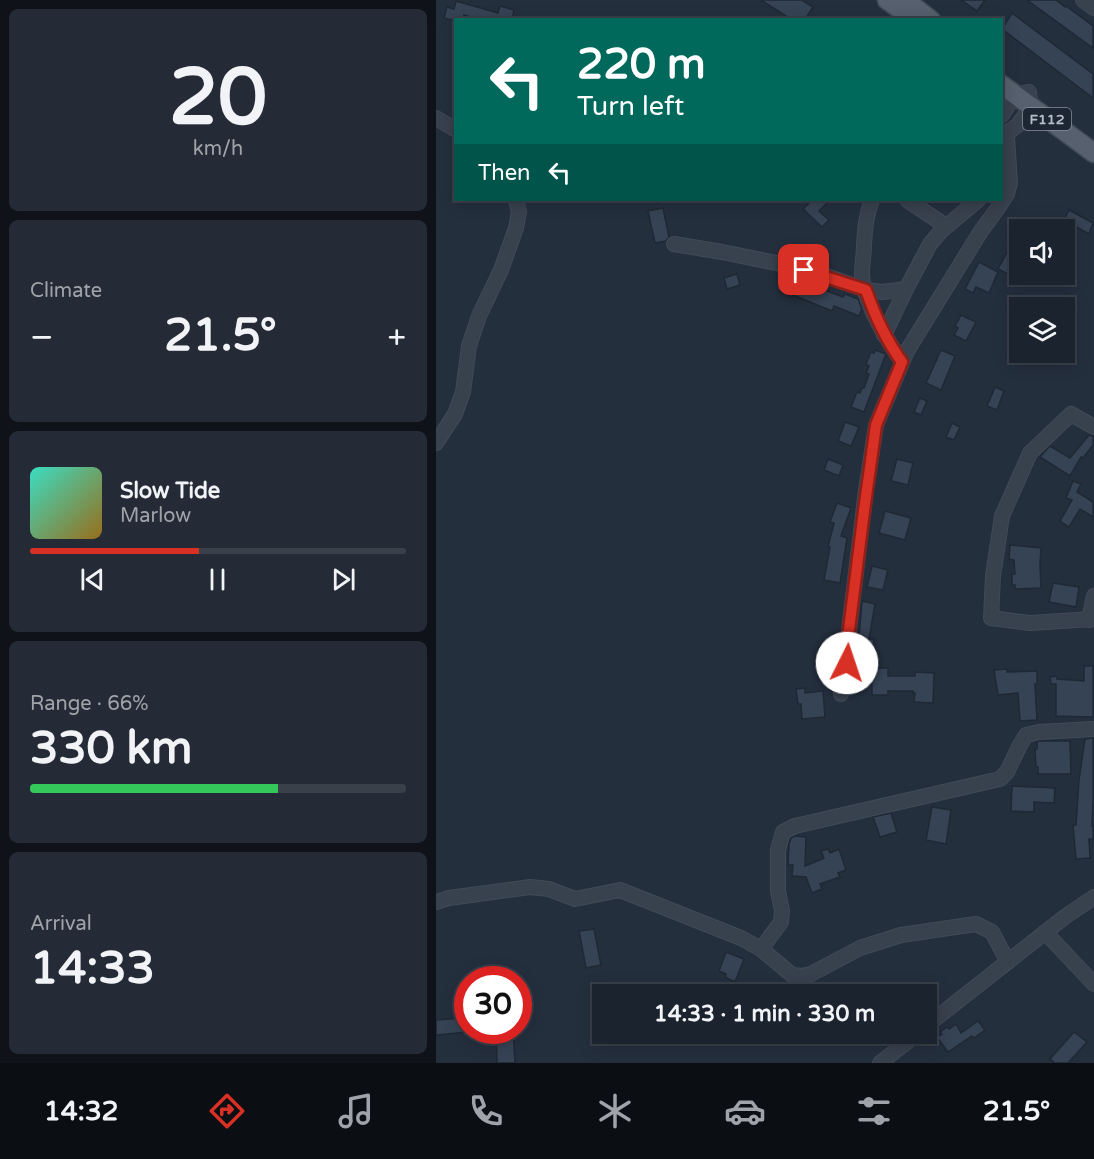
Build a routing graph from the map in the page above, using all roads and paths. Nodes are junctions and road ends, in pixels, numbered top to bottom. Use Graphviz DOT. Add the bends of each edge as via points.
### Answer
graph roads {
  1 [pos="887,0"];
  2 [pos="905,0"];
  3 [pos="1083,0"];
  4 [pos="1093,8"];
  5 [pos="911,18"];
  6 [pos="928,18"];
  7 [pos="1003,74"];
  8 [pos="1019,95"];
  9 [pos="1003,114"];
  10 [pos="436,118"];
  11 [pos="454,129"];
  12 [pos="1005,133"];
  13 [pos="1093,141"];
  14 [pos="1093,153"];
  15 [pos="1003,200"];
  16 [pos="516,201"];
  17 [pos="872,201"];
  18 [pos="908,201"];
  19 [pos="977,201"];
  20 [pos="994,201"];
  21 [pos="1002,202"];
  22 [pos="946,226"];
  23 [pos="674,244"];
  24 [pos="866,290"];
  25 [pos="906,290"];
  26 [pos="884,334"];
  27 [pos="902,362"];
  28 [pos="1093,427"];
  29 [pos="436,443"];
  30 [pos="1093,596"];
  31 [pos="1091,619"];
  32 [pos="841,694"];
  33 [pos="1093,729"];
  34 [pos="1093,897"];
  35 [pos="436,902"];
  36 [pos="1045,932"];
  37 [pos="761,949"];
  38 [pos="1008,962"];
  39 [pos="1093,984"];
  40 [pos="937,1017"];
  41 [pos="904,1044"];
  42 [pos="880,1063"];
  1 -- 5 [label="main road"];
  2 -- 6 [label="main road"];
  3 -- 4 [label="street"];
  7 -- 8 [label="main road, F112"];
  8 -- 9 [label="street"];
  8 -- 12 [label="street" via="1018,125"];
  8 -- 13 [label="main road, F112"];
  8 -- 14 [label="main road, F112"];
  10 -- 11 [label="street"];
  12 -- 15 [label="street" via="1010,183"];
  16 -- 29 [label="street" via="516,228 469,346 463,392 455,414"];
  17 -- 24 [label="street" via="862,274"];
  18 -- 22 [label="street"];
  19 -- 22 [label="street"];
  20 -- 21 [label="street"];
  21 -- 27 [label="street"];
  22 -- 25 [label="street" via="930,244"];
  23 -- 24 [label="street" via="786,265"];
  24 -- 25 [label="street"];
  24 -- 26 [label="street"];
  25 -- 26 [label="street"];
  26 -- 27 [label="street"];
  27 -- 32 [label="street" via="876,425"];
  28 -- 31 [label="street" via="1071,414 1030,453 1002,516 991,618 1030,623"];
  30 -- 31 [label="street"];
  33 -- 37 [label="street" via="1026,735 1000,779 783,832 778,850 781,922"];
  34 -- 36 [label="street"];
  35 -- 37 [label="street" via="530,887 575,899 620,890"];
  36 -- 38 [label="street"];
  36 -- 39 [label="street"];
  37 -- 38 [label="street" via="792,975 802,976 860,948 901,935 976,924 992,932"];
  38 -- 40 [label="street"];
  41 -- 42 [label="street"];
}
